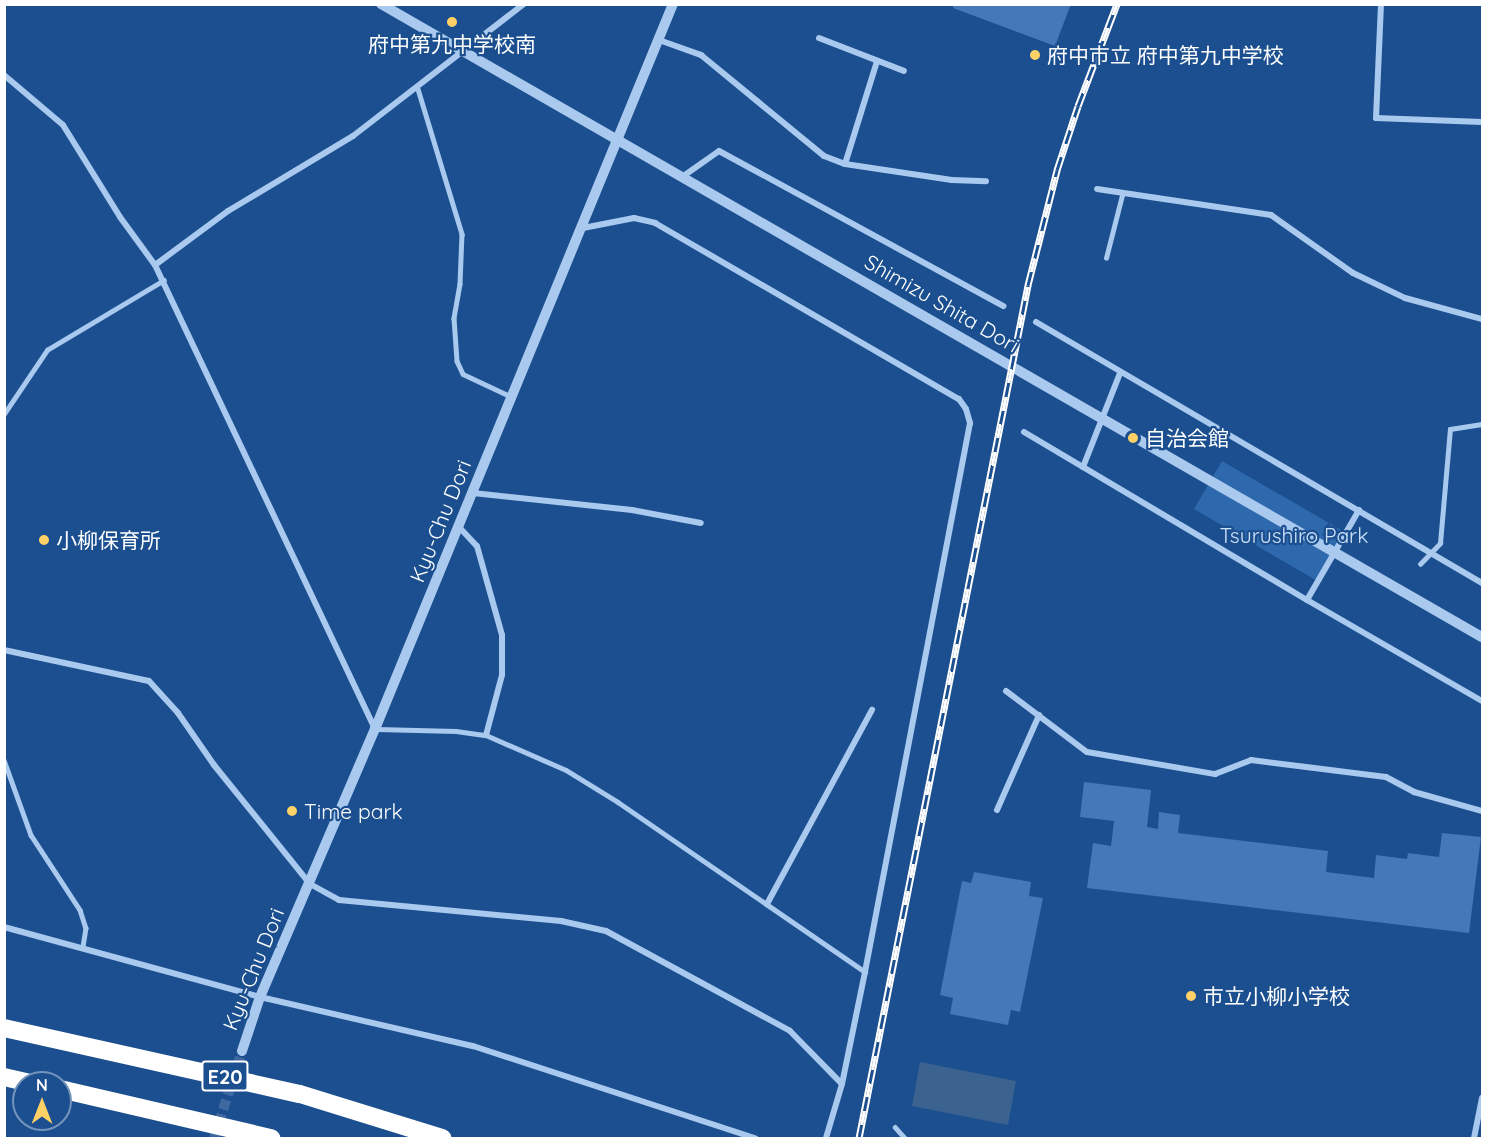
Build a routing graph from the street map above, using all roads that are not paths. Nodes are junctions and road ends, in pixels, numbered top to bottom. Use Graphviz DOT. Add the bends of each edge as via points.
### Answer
graph roads {
  1 [pos="381,4"];
  2 [pos="524,4"];
  3 [pos="673,4"];
  4 [pos="1381,4"];
  5 [pos="819,38"];
  6 [pos="659,40"];
  7 [pos="464,52"];
  8 [pos="877,61"];
  9 [pos="904,71"];
  10 [pos="4,75"];
  11 [pos="418,89"];
  12 [pos="1482,122"];
  13 [pos="618,139"];
  14 [pos="845,164"];
  15 [pos="682,177"];
  16 [pos="986,182"];
  17 [pos="1096,189"];
  18 [pos="1122,195"];
  19 [pos="583,228"];
  20 [pos="1106,258"];
  21 [pos="155,265"];
  22 [pos="164,280"];
  23 [pos="1003,306"];
  24 [pos="1482,319"];
  25 [pos="1036,322"];
  26 [pos="1120,373"];
  27 [pos="512,397"];
  28 [pos="4,414"];
  29 [pos="1482,424"];
  30 [pos="1024,432"];
  31 [pos="1083,467"];
  32 [pos="473,493"];
  33 [pos="1359,510"];
  34 [pos="701,523"];
  35 [pos="459,527"];
  36 [pos="1430,551"];
  37 [pos="1420,564"];
  38 [pos="1482,583"];
  39 [pos="1307,600"];
  40 [pos="1482,638"];
  41 [pos="4,650"];
  42 [pos="1006,691"];
  43 [pos="1482,701"];
  44 [pos="872,710"];
  45 [pos="1039,715"];
  46 [pos="375,729"];
  47 [pos="486,735"];
  48 [pos="4,760"];
  49 [pos="997,810"];
  50 [pos="1482,811"];
  51 [pos="310,884"];
  52 [pos="767,904"];
  53 [pos="4,927"];
  54 [pos="84,948"];
  55 [pos="865,972"];
  56 [pos="260,997"];
  57 [pos="4,1028"];
  58 [pos="242,1051"];
  59 [pos="842,1084"];
  60 [pos="72,1092"];
  61 [pos="1482,1098"];
  62 [pos="895,1127"];
  63 [pos="272,1138"];
  64 [pos="442,1138"];
  65 [pos="755,1138"];
  66 [pos="826,1138"];
  67 [pos="906,1138"];
  68 [pos="1474,1138"];
  1 -- 7 [label="street, Shimizu Shita Dori"];
  2 -- 7 [label="street"];
  3 -- 6 [label="street, Kyu-Chu Dori"];
  4 -- 12 [label="street" via="1376,118"];
  5 -- 8 [label="street"];
  6 -- 13 [label="street, Kyu-Chu Dori"];
  6 -- 14 [label="street" via="701,55 824,156"];
  7 -- 11 [label="street"];
  7 -- 13 [label="street, Shimizu Shita Dori"];
  8 -- 9 [label="street"];
  8 -- 14 [label="street"];
  10 -- 21 [label="street" via="63,125"];
  11 -- 21 [label="street" via="353,136 228,211"];
  11 -- 27 [label="lane" via="462,234 454,318 457,361 463,374"];
  13 -- 15 [label="street, Shimizu Shita Dori"];
  13 -- 19 [label="street, Kyu-Chu Dori"];
  14 -- 16 [label="street"];
  15 -- 23 [label="street" via="719,151"];
  15 -- 40 [label="street, Shimizu Shita Dori"];
  17 -- 18 [label="street"];
  18 -- 20 [label="lane"];
  18 -- 24 [label="street" via="1271,215 1353,273 1405,298"];
  19 -- 27 [label="street, Kyu-Chu Dori"];
  19 -- 55 [label="street" via="634,218 654,223 959,399 966,409 970,423"];
  21 -- 22 [label="street"];
  22 -- 28 [label="lane" via="47,350"];
  22 -- 46 [label="street"];
  25 -- 26 [label="street"];
  26 -- 31 [label="street"];
  26 -- 33 [label="street"];
  27 -- 32 [label="street, Kyu-Chu Dori"];
  29 -- 36 [label="lane" via="1450,429 1440,543"];
  30 -- 31 [label="street"];
  31 -- 39 [label="street"];
  32 -- 34 [label="street" via="632,510"];
  32 -- 35 [label="street, Kyu-Chu Dori"];
  33 -- 36 [label="street"];
  33 -- 39 [label="street"];
  35 -- 46 [label="street, Kyu-Chu Dori"];
  35 -- 47 [label="street" via="477,546 502,635 502,675"];
  36 -- 37 [label="lane"];
  36 -- 38 [label="street"];
  39 -- 43 [label="street"];
  41 -- 51 [label="street" via="149,681"];
  42 -- 45 [label="street"];
  44 -- 52 [label="street"];
  45 -- 49 [label="street"];
  45 -- 50 [label="street" via="1087,752 1215,774 1251,760 1386,777 1414,792"];
  46 -- 47 [label="lane" via="456,730"];
  46 -- 51 [label="street, Kyu-Chu Dori"];
  47 -- 52 [label="lane" via="566,770"];
  48 -- 54 [label="lane" via="31,835 80,910 86,928"];
  51 -- 56 [label="street, Kyu-Chu Dori"];
  51 -- 59 [label="street" via="339,900 561,921 606,931 790,1031"];
  52 -- 55 [label="lane"];
  53 -- 54 [label="street"];
  54 -- 56 [label="street"];
  55 -- 59 [label="street"];
  56 -- 58 [label="street, Kyu-Chu Dori"];
  56 -- 65 [label="street" via="473,1046"];
  57 -- 64 [label="highway, E20" via="300,1094"];
  59 -- 66 [label="street"];
  60 -- 63 [label="highway, E20"];
  61 -- 68 [label="street"];
  62 -- 67 [label="lane"];
}
